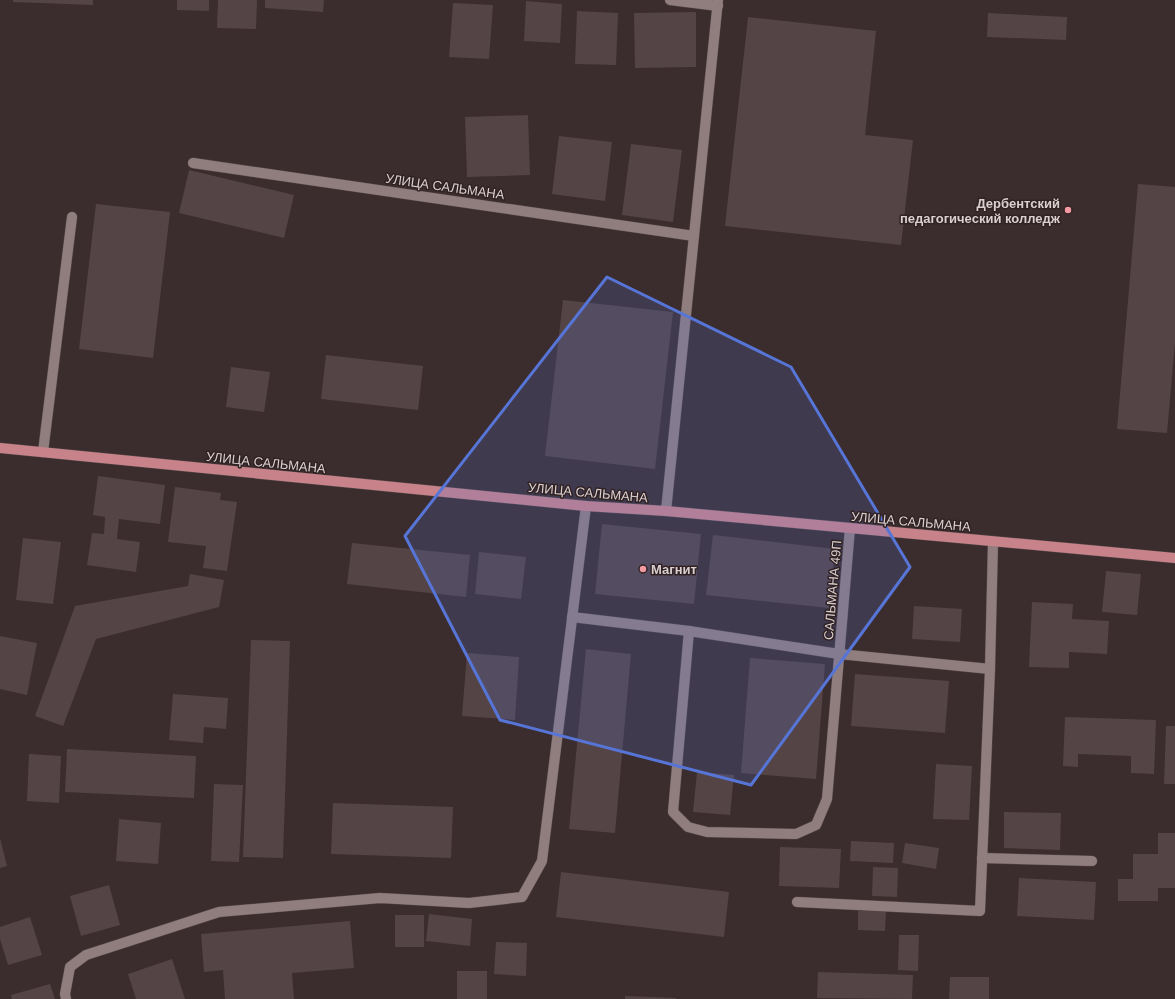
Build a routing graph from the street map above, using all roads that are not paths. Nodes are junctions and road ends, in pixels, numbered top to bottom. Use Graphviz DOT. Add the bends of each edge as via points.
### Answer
graph roads {
  1 [pos="670,0"];
  2 [pos="718,3"];
  3 [pos="193,163"];
  4 [pos="72,217"];
  5 [pos="694,236"];
  6 [pos="0,448"];
  7 [pos="43,452"];
  8 [pos="586,506"];
  9 [pos="666,511"];
  10 [pos="850,528"];
  11 [pos="993,542"];
  12 [pos="1175,558"];
  13 [pos="572,617"];
  14 [pos="689,631"];
  15 [pos="839,654"];
  16 [pos="990,668"];
  17 [pos="982,858"];
  18 [pos="1092,862"];
  19 [pos="797,902"];
  20 [pos="66,999"];
  1 -- 2 [label="street"];
  2 -- 5 [label="street"];
  3 -- 5 [label="street, УЛИЦА САЛЬМАНА"];
  4 -- 7 [label="street"];
  5 -- 9 [label="street"];
  6 -- 7 [label="main road, УЛИЦА САЛЬМАНА"];
  7 -- 8 [label="main road, УЛИЦА САЛЬМАНА"];
  8 -- 9 [label="main road, УЛИЦА САЛЬМАНА"];
  8 -- 13 [label="street"];
  9 -- 10 [label="main road, УЛИЦА САЛЬМАНА"];
  10 -- 11 [label="main road, УЛИЦА САЛЬМАНА"];
  10 -- 15 [label="street, САЛЬМАНА 49П"];
  11 -- 12 [label="main road, УЛИЦА САЛЬМАНА"];
  11 -- 16 [label="street"];
  13 -- 14 [label="street"];
  13 -- 20 [label="street" via="542,861 522,897 469,903 380,898 218,912 86,955 70,967"];
  14 -- 15 [label="street"];
  14 -- 15 [label="street, САЛЬМАНА 49П" via="673,812 688,827 707,832 796,834 816,825 827,799"];
  15 -- 16 [label="street"];
  16 -- 17 [label="street"];
  17 -- 18 [label="street"];
  17 -- 19 [label="street" via="980,911"];
}
